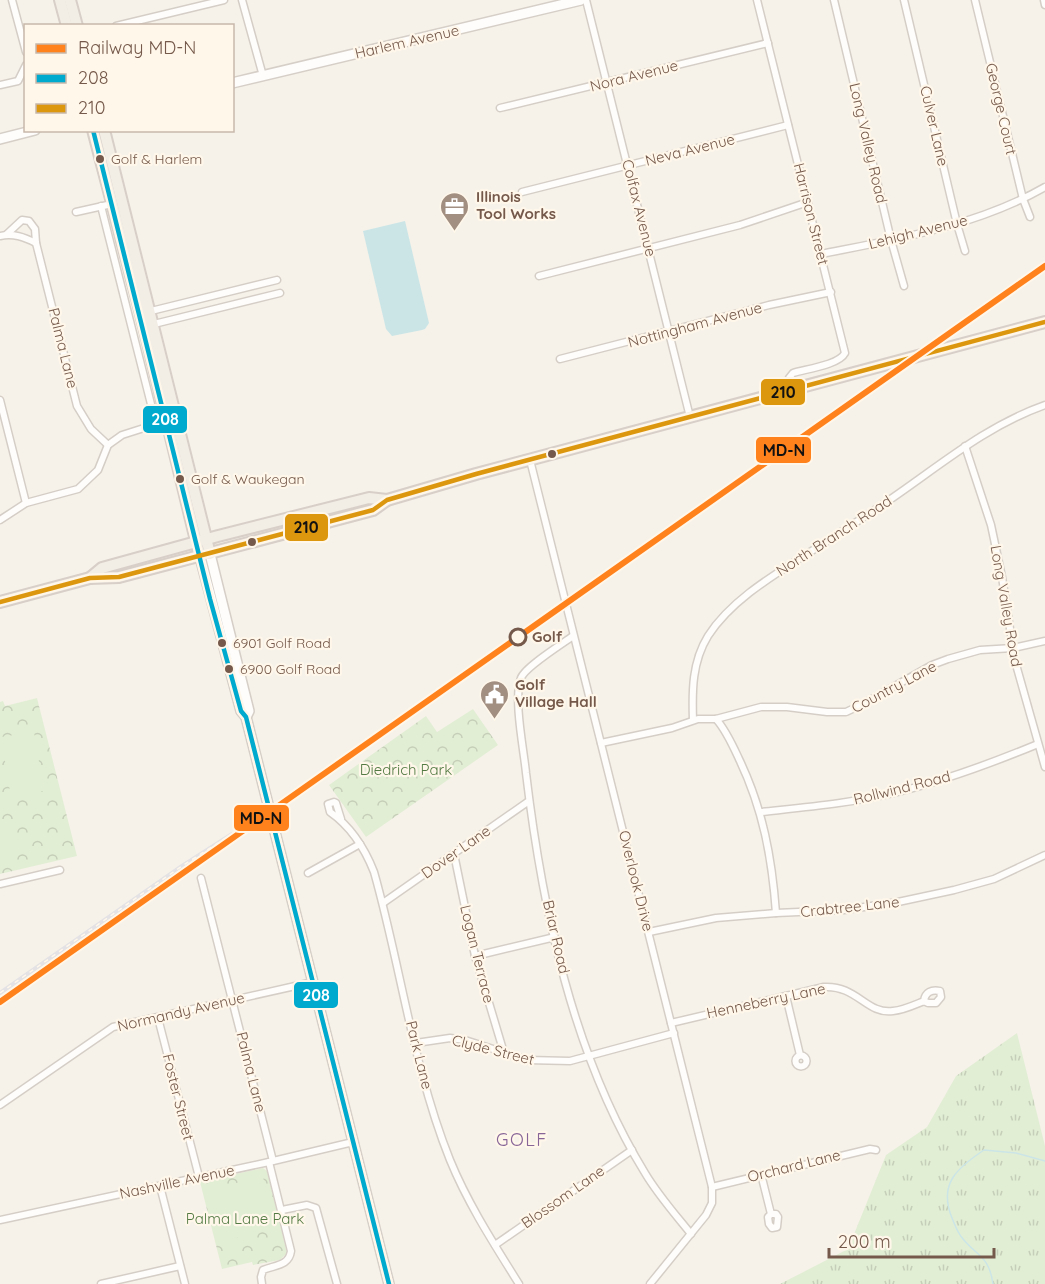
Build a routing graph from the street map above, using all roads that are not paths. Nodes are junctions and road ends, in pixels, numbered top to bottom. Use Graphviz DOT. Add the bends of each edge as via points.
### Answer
graph roads {
  1 [pos="12,0"];
  2 [pos="60,0"];
  3 [pos="70,0"];
  4 [pos="224,0"];
  5 [pos="242,0"];
  6 [pos="581,0"];
  7 [pos="586,0"];
  8 [pos="757,0"];
  9 [pos="834,0"];
  10 [pos="904,0"];
  11 [pos="975,0"];
  12 [pos="1044,0"];
  13 [pos="1045,5"];
  14 [pos="66,24"];
  15 [pos="76,24"];
  16 [pos="124,24"];
  17 [pos="768,43"];
  18 [pos="24,45"];
  19 [pos="24,68"];
  20 [pos="263,76"];
  21 [pos="18,81"];
  22 [pos="607,82"];
  23 [pos="24,83"];
  24 [pos="234,83"];
  25 [pos="0,85"];
  26 [pos="500,108"];
  27 [pos="788,125"];
  28 [pos="27,132"];
  29 [pos="110,132"];
  30 [pos="98,133"];
  31 [pos="0,139"];
  32 [pos="109,149"];
  33 [pos="628,165"];
  34 [pos="1045,187"];
  35 [pos="522,192"];
  36 [pos="1023,200"];
  37 [pos="808,202"];
  38 [pos="106,205"];
  39 [pos="76,212"];
  40 [pos="1030,216"];
  41 [pos="957,225"];
  42 [pos="3,235"];
  43 [pos="891,240"];
  44 [pos="36,243"];
  45 [pos="649,249"];
  46 [pos="965,250"];
  47 [pos="821,254"];
  48 [pos="539,276"];
  49 [pos="277,280"];
  50 [pos="904,286"];
  51 [pos="831,292"];
  52 [pos="280,293"];
  53 [pos="146,313"];
  54 [pos="1045,322"];
  55 [pos="149,325"];
  56 [pos="670,332"];
  57 [pos="560,359"];
  58 [pos="787,391"];
  59 [pos="0,400"];
  60 [pos="1045,405"];
  61 [pos="690,417"];
  62 [pos="167,421"];
  63 [pos="108,445"];
  64 [pos="965,446"];
  65 [pos="530,460"];
  66 [pos="387,500"];
  67 [pos="26,503"];
  68 [pos="0,520"];
  69 [pos="201,541"];
  70 [pos="205,555"];
  71 [pos="90,578"];
  72 [pos="0,602"];
  73 [pos="573,636"];
  74 [pos="1045,641"];
  75 [pos="1013,648"];
  76 [pos="716,719"];
  77 [pos="693,720"];
  78 [pos="601,744"];
  79 [pos="1038,744"];
  80 [pos="1045,767"];
  81 [pos="530,801"];
  82 [pos="761,812"];
  83 [pos="341,819"];
  84 [pos="360,844"];
  85 [pos="454,854"];
  86 [pos="1045,855"];
  87 [pos="60,870"];
  88 [pos="308,873"];
  89 [pos="201,878"];
  90 [pos="0,884"];
  91 [pos="383,903"];
  92 [pos="776,913"];
  93 [pos="649,932"];
  94 [pos="555,937"];
  95 [pos="475,956"];
  96 [pos="313,982"];
  97 [pos="786,996"];
  98 [pos="234,1000"];
  99 [pos="924,1001"];
  100 [pos="158,1018"];
  101 [pos="671,1023"];
  102 [pos="674,1033"];
  103 [pos="416,1043"];
  104 [pos="504,1053"];
  105 [pos="800,1055"];
  106 [pos="589,1056"];
  107 [pos="0,1105"];
  108 [pos="353,1142"];
  109 [pos="632,1150"];
  110 [pos="876,1150"];
  111 [pos="271,1162"];
  112 [pos="761,1174"];
  113 [pos="199,1177"];
  114 [pos="160,1186"];
  115 [pos="712,1187"];
  116 [pos="282,1210"];
  117 [pos="771,1214"];
  118 [pos="0,1220"];
  119 [pos="692,1234"];
  120 [pos="495,1245"];
  121 [pos="180,1266"];
  122 [pos="101,1284"];
  123 [pos="185,1284"];
  124 [pos="262,1284"];
  125 [pos="337,1284"];
  126 [pos="388,1284"];
  127 [pos="519,1284"];
  128 [pos="650,1284"];
  1 -- 18 [label="street"];
  2 -- 14 [label="main road"];
  3 -- 15 [label="main road"];
  4 -- 16 [label="street"];
  5 -- 20 [label="street"];
  6 -- 20 [label="main road, Harlem Avenue"];
  7 -- 22 [label="street, Colfax Avenue"];
  8 -- 17 [label="street, Harrison Street"];
  9 -- 43 [label="street, Long Valley Road"];
  10 -- 41 [label="street, Culver Lane"];
  11 -- 36 [label="street, George Court"];
  12 -- 13 [label="street"];
  17 -- 22 [label="street, Nora Avenue"];
  17 -- 27 [label="street, Harrison Street"];
  19 -- 21 [label="street"];
  20 -- 24 [label="main road, Harlem Avenue"];
  21 -- 23 [label="street"];
  21 -- 25 [label="street"];
  22 -- 26 [label="street, Nora Avenue"];
  22 -- 33 [label="street, Colfax Avenue"];
  27 -- 33 [label="street, Neva Avenue"];
  27 -- 37 [label="street, Harrison Street"];
  28 -- 31 [label="main road"];
  29 -- 32 [label="main road"];
  30 -- 32 [label="main road"];
  30 -- 38 [label="main road"];
  32 -- 53 [label="main road"];
  33 -- 35 [label="street, Neva Avenue"];
  33 -- 45 [label="street, Colfax Avenue"];
  34 -- 36 [label="street, Lehigh Avenue"];
  36 -- 40 [label="street, George Court"];
  36 -- 41 [label="street, Lehigh Avenue"];
  37 -- 45 [label="street" via="753,222"];
  37 -- 47 [label="street, Harrison Street"];
  38 -- 39 [label="street"];
  38 -- 53 [label="main road"];
  38 -- 62 [label="street"];
  41 -- 43 [label="street, Lehigh Avenue"];
  41 -- 46 [label="street, Culver Lane"];
  42 -- 44 [label="street" via="21,236"];
  42 -- 44 [label="street, Palma Lane" via="22,220 29,221 35,229"];
  43 -- 47 [label="street, Lehigh Avenue"];
  43 -- 50 [label="street, Long Valley Road"];
  44 -- 63 [label="street, Palma Lane" via="78,406 91,429"];
  45 -- 48 [label="street"];
  45 -- 56 [label="street, Colfax Avenue"];
  47 -- 51 [label="street, Harrison Street"];
  49 -- 53 [label="street"];
  51 -- 56 [label="street, Nottingham Avenue"];
  51 -- 58 [label="street, Harrison Street" via="844,357 793,373"];
  52 -- 55 [label="street"];
  53 -- 55 [label="main road"];
  54 -- 58 [label="main road"];
  55 -- 62 [label="main road"];
  56 -- 57 [label="street, Nottingham Avenue"];
  56 -- 61 [label="street, Colfax Avenue"];
  58 -- 61 [label="main road"];
  59 -- 67 [label="street"];
  60 -- 64 [label="street, North Branch Road" via="1005,422"];
  61 -- 65 [label="main road"];
  62 -- 63 [label="street" via="122,435"];
  62 -- 69 [label="main road"];
  63 -- 67 [label="street" via="98,470 78,489"];
  64 -- 75 [label="street, Long Valley Road" via="991,525"];
  64 -- 77 [label="street, North Branch Road" via="889,501 775,574 723,618 699,655 692,692"];
  65 -- 66 [label="main road"];
  65 -- 73 [label="street, Overlook Drive"];
  66 -- 69 [label="main road" via="369,498"];
  66 -- 70 [label="main road" via="373,510"];
  67 -- 68 [label="street"];
  69 -- 70 [label="main road"];
  69 -- 71 [label="main road" via="102,568"];
  70 -- 71 [label="main road" via="119,577"];
  70 -- 96 [label="main road" via="249,711 246,717"];
  71 -- 72 [label="main road"];
  73 -- 78 [label="street, Overlook Drive"];
  73 -- 81 [label="street, Briar Road" via="526,671 520,680"];
  74 -- 75 [label="street, Country Lane"];
  75 -- 76 [label="street, Country Lane" via="980,650 932,665 846,712 761,707"];
  75 -- 79 [label="street, Long Valley Road"];
  76 -- 77 [label="street, Country Lane"];
  76 -- 82 [label="street" via="735,748"];
  77 -- 78 [label="street, Country Lane"];
  78 -- 93 [label="street, Overlook Drive"];
  79 -- 80 [label="street, Long Valley Road"];
  79 -- 82 [label="street, Rollwind Road" via="970,771 898,792"];
  81 -- 85 [label="street, Dover Lane"];
  81 -- 94 [label="street, Briar Road"];
  82 -- 92 [label="street" via="772,865"];
  83 -- 84 [label="street, Park Lane"];
  84 -- 88 [label="street"];
  84 -- 91 [label="street, Park Lane" via="370,861"];
  85 -- 91 [label="street, Dover Lane"];
  85 -- 95 [label="street, Logan Terrace"];
  86 -- 92 [label="street, Crabtree Lane" via="994,879 954,890 844,910"];
  87 -- 90 [label="street"];
  89 -- 98 [label="street, Palma Lane"];
  91 -- 103 [label="street, Park Lane"];
  92 -- 93 [label="street, Crabtree Lane" via="716,918"];
  93 -- 101 [label="street, Overlook Drive"];
  94 -- 95 [label="street"];
  94 -- 106 [label="street, Briar Road"];
  95 -- 104 [label="street, Logan Terrace"];
  96 -- 98 [label="street, Normandy Avenue"];
  96 -- 108 [label="main road"];
  97 -- 99 [label="street, Henneberry Lane" via="838,987 886,1012"];
  97 -- 101 [label="street, Henneberry Lane"];
  97 -- 105 [label="street"];
  98 -- 100 [label="street, Normandy Avenue"];
  98 -- 111 [label="street, Palma Lane"];
  100 -- 107 [label="street, Normandy Avenue" via="106,1031"];
  100 -- 113 [label="street, Foster Street"];
  101 -- 102 [label="street, Overlook Drive"];
  102 -- 106 [label="street, Clyde Street"];
  102 -- 115 [label="street, Overlook Drive"];
  103 -- 104 [label="street, Clyde Street" via="450,1038"];
  103 -- 120 [label="street, Park Lane" via="451,1161"];
  104 -- 106 [label="street, Clyde Street" via="544,1062"];
  106 -- 109 [label="street, Briar Road"];
  108 -- 111 [label="street, Nashville Avenue"];
  108 -- 126 [label="main road"];
  109 -- 119 [label="street, Briar Road" via="662,1199"];
  109 -- 120 [label="street, Blossom Lane"];
  110 -- 112 [label="street, Orchard Lane"];
  111 -- 113 [label="street, Nashville Avenue"];
  111 -- 116 [label="street, Palma Lane"];
  112 -- 115 [label="street, Orchard Lane"];
  112 -- 117 [label="street"];
  113 -- 114 [label="street, Nashville Avenue"];
  114 -- 118 [label="street, Nashville Avenue"];
  114 -- 121 [label="street"];
  115 -- 119 [label="street, Overlook Drive" via="712,1203"];
  116 -- 124 [label="street, Palma Lane" via="290,1256 282,1264 263,1270"];
  116 -- 125 [label="street" via="302,1205 316,1208"];
  119 -- 128 [label="street, Overlook Drive"];
  120 -- 127 [label="street, Park Lane"];
  121 -- 122 [label="street"];
  121 -- 123 [label="street"];
}
